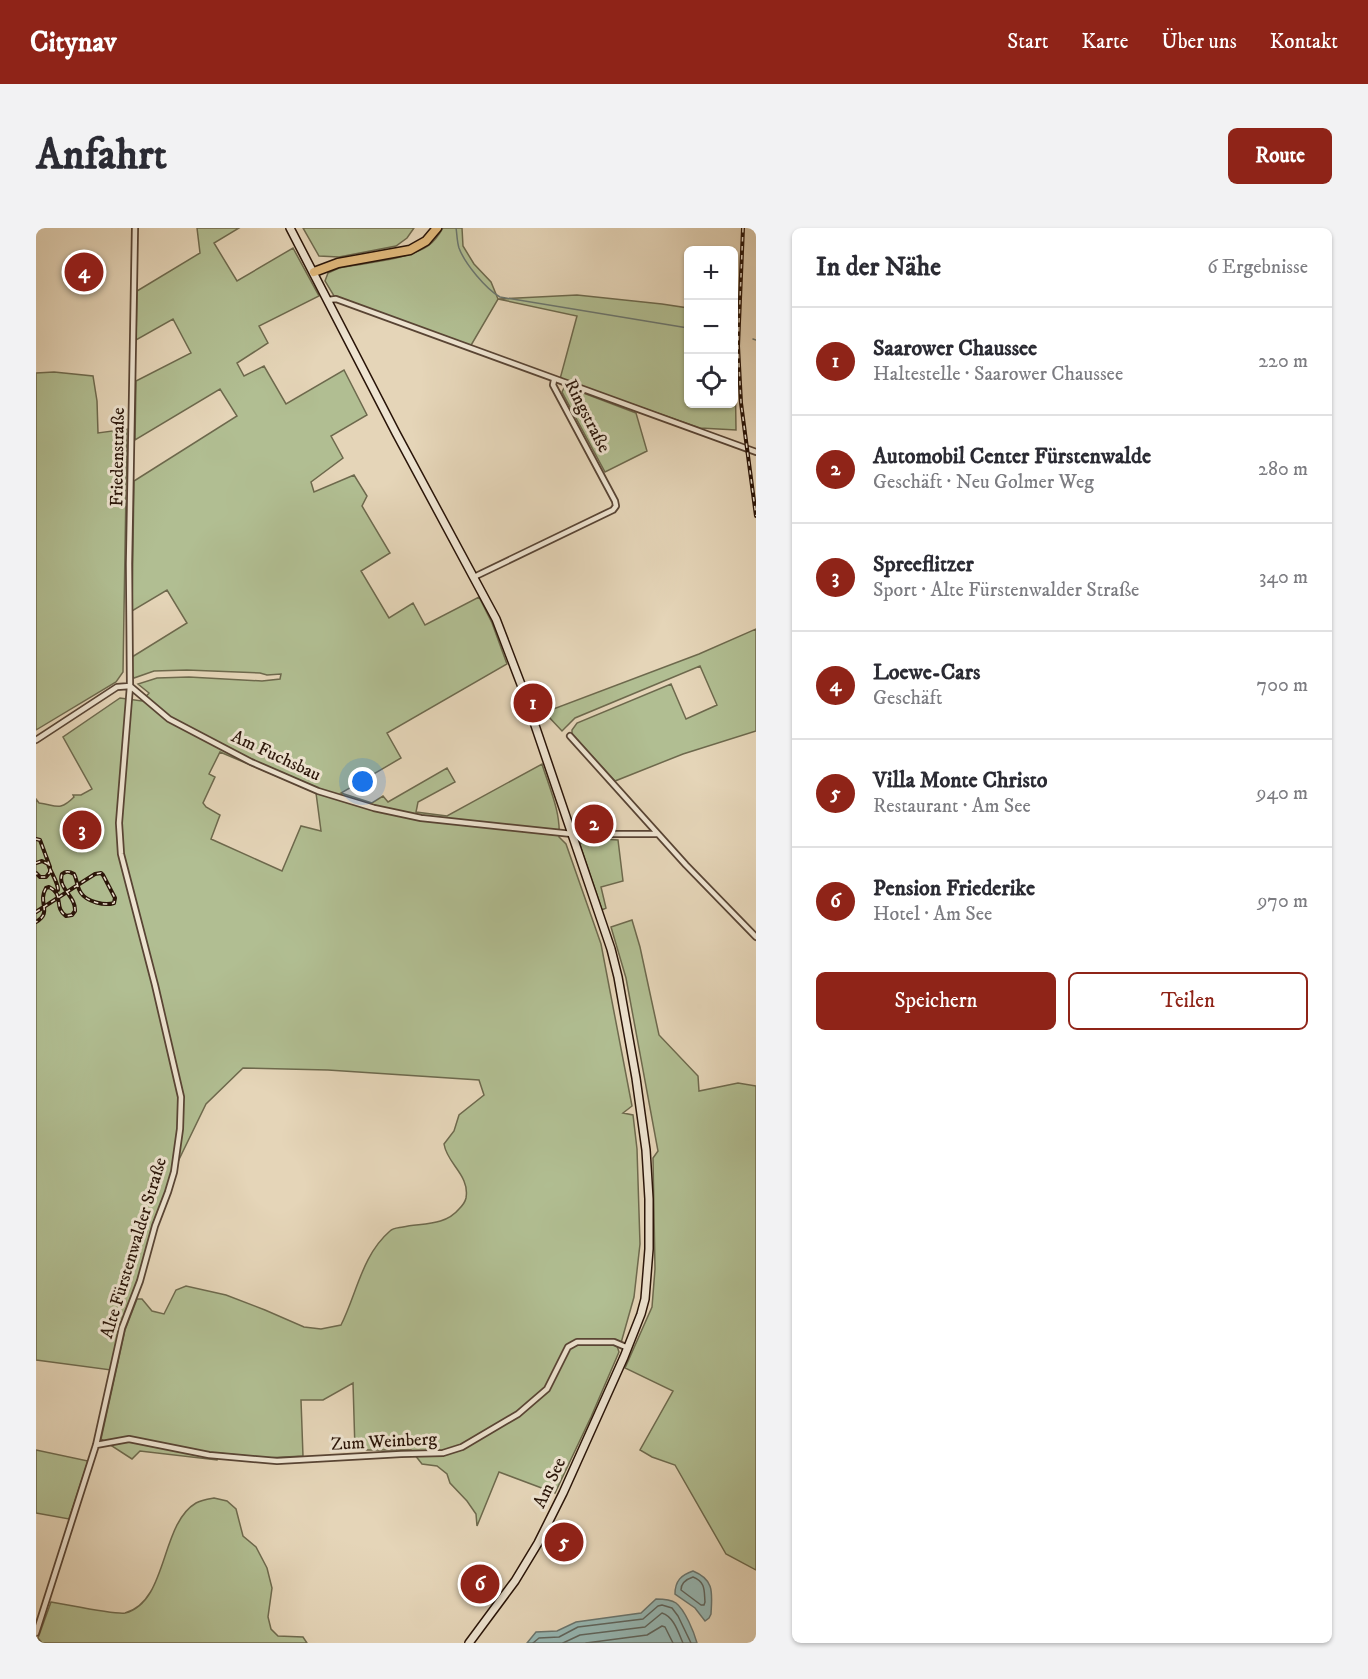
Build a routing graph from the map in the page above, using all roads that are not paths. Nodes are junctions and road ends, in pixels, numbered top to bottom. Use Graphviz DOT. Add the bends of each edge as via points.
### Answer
graph roads {
  1 [pos="135,228"];
  2 [pos="290,228"];
  3 [pos="436,228"];
  4 [pos="314,272"];
  5 [pos="328,300"];
  6 [pos="554,380"];
  7 [pos="756,452"];
  8 [pos="474,577"];
  9 [pos="130,686"];
  10 [pos="570,736"];
  11 [pos="36,740"];
  12 [pos="572,834"];
  13 [pos="658,834"];
  14 [pos="756,937"];
  15 [pos="628,1348"];
  16 [pos="96,1445"];
  17 [pos="36,1634"];
  18 [pos="469,1643"];
  1 -- 9 [label="street, Friedenstraße"];
  2 -- 4 [label="main road, Am See"];
  3 -- 4 [label="highway" via="426,242 411,250 338,263"];
  4 -- 5 [label="main road, Am See"];
  5 -- 6 [label="street, Ringstraße" via="336,299"];
  5 -- 8 [label="main road, Am See"];
  6 -- 7 [label="street"];
  6 -- 8 [label="street, Ringstraße" via="553,385 616,506"];
  8 -- 12 [label="main road, Am See" via="507,645"];
  9 -- 11 [label="street" via="117,687"];
  9 -- 12 [label="street, Am Fuchsbau" via="169,719 251,762 318,791 421,818"];
  9 -- 16 [label="street, Alte Fürstenwalder Straße" via="119,823 121,854 181,1097 180,1129 171,1182 122,1328"];
  10 -- 13 [label="street"];
  12 -- 13 [label="street, Am Fuchsbau"];
  12 -- 15 [label="main road, Am See" via="611,949 641,1108 649,1199 647,1284"];
  13 -- 14 [label="street"];
  15 -- 16 [label="street, Zum Weinberg" via="614,1342 577,1342 568,1347 547,1389 518,1413 462,1447 443,1453 277,1461 209,1455 129,1439"];
  15 -- 18 [label="main road, Am See" via="538,1543"];
  16 -- 17 [label="street, Alte Fürstenwalder Straße"];
}
